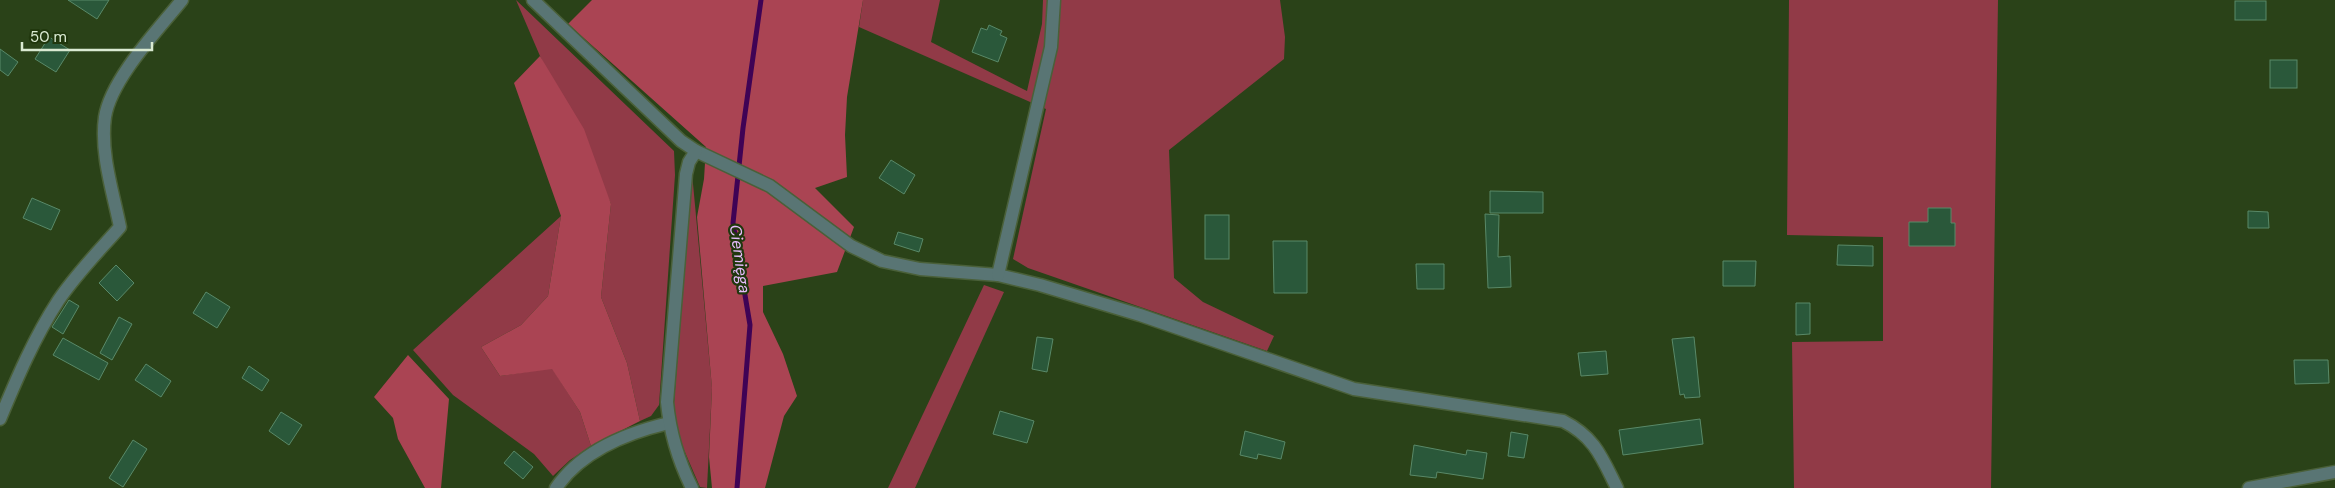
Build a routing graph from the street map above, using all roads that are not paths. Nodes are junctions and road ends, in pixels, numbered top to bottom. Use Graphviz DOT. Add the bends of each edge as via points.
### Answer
graph roads {
  1 [pos="182,0"];
  2 [pos="533,0"];
  3 [pos="1054,0"];
  4 [pos="696,151"];
  5 [pos="998,275"];
  6 [pos="0,419"];
  7 [pos="669,423"];
  8 [pos="2335,472"];
  9 [pos="556,488"];
  10 [pos="692,488"];
  11 [pos="1617,488"];
  12 [pos="2249,488"];
  1 -- 6 [label="street" via="124,75 109,104 105,144 120,227 77,276 48,317 24,362"];
  2 -- 4 [label="street" via="664,126"];
  3 -- 5 [label="street" via="1051,47"];
  4 -- 5 [label="street" via="770,186 851,246 882,261 920,269"];
  4 -- 7 [label="street" via="688,162 686,174 668,380"];
  5 -- 11 [label="street" via="1140,315 1354,389 1563,421 1592,442"];
  7 -- 9 [label="street" via="642,429 594,452 571,470"];
  7 -- 10 [label="street" via="677,458"];
  8 -- 12 [label="street"];
}
